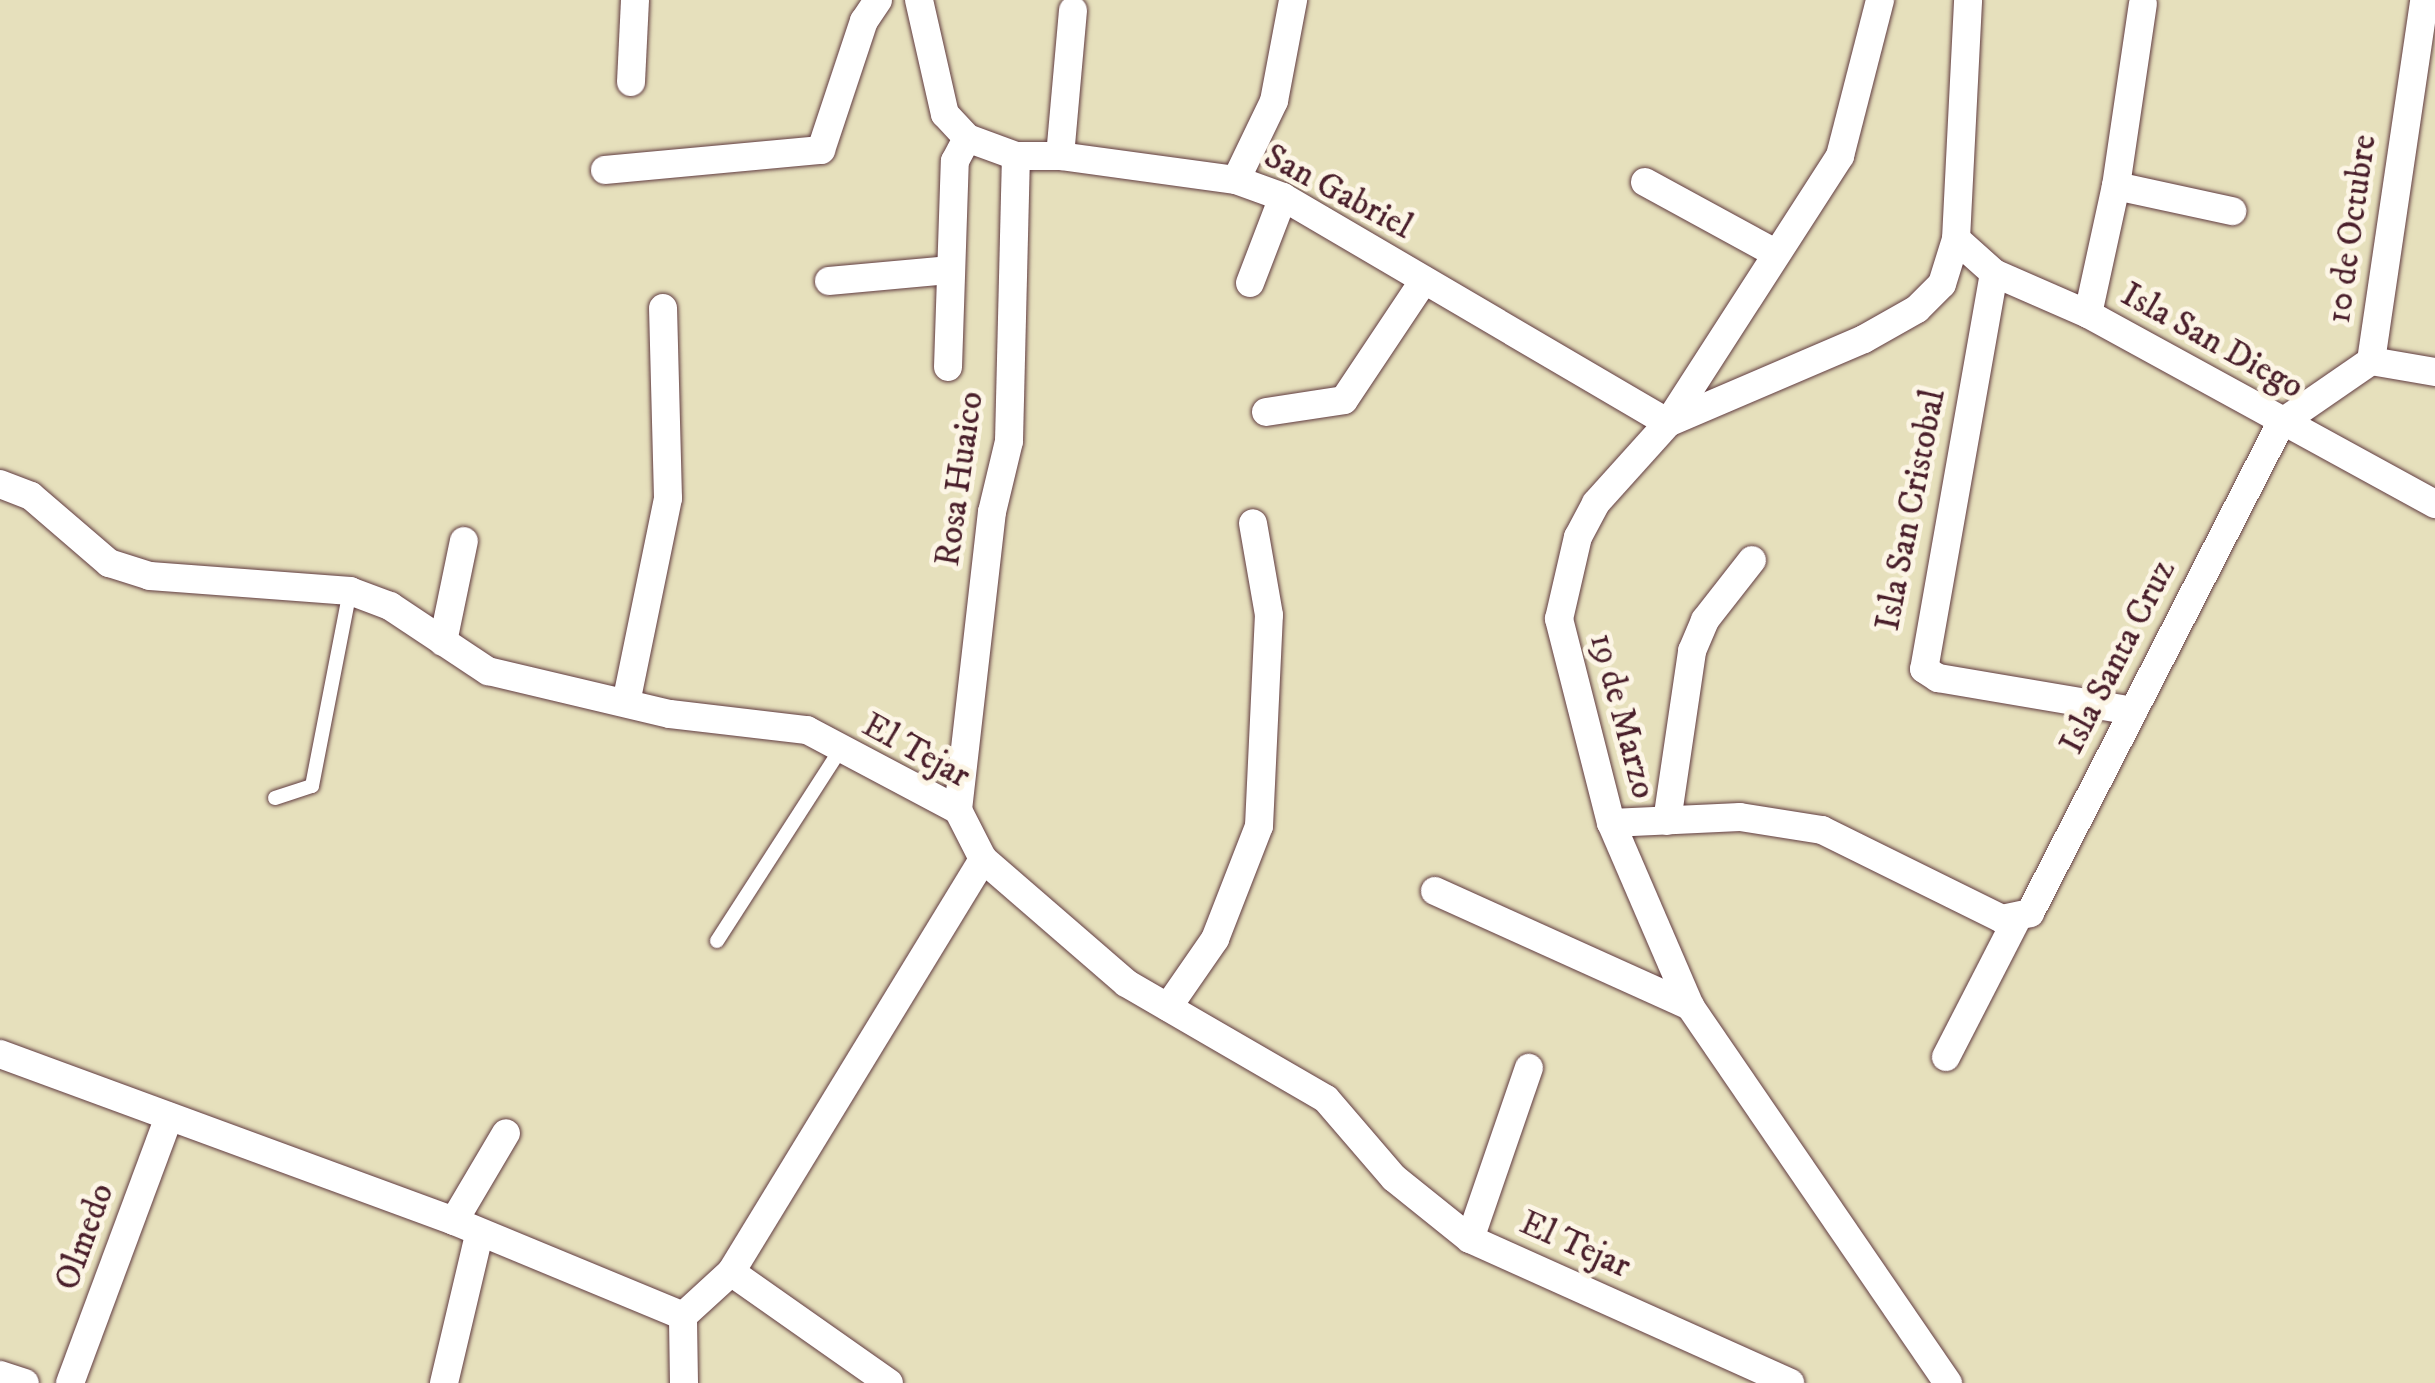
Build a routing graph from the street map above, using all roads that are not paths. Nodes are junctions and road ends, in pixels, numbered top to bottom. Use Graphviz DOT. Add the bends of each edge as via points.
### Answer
graph roads {
  1 [pos="635,0"];
  2 [pos="878,0"];
  3 [pos="919,0"];
  4 [pos="1294,0"];
  5 [pos="1880,0"];
  6 [pos="1968,0"];
  7 [pos="2424,0"];
  8 [pos="2142,4"];
  9 [pos="1073,11"];
  10 [pos="2426,51"];
  11 [pos="631,82"];
  12 [pos="967,138"];
  13 [pos="1016,156"];
  14 [pos="1060,156"];
  15 [pos="605,170"];
  16 [pos="1236,180"];
  17 [pos="1645,182"];
  18 [pos="2116,186"];
  19 [pos="1283,197"];
  20 [pos="2232,211"];
  21 [pos="1958,242"];
  22 [pos="1775,253"];
  23 [pos="951,270"];
  24 [pos="1992,270"];
  25 [pos="1424,280"];
  26 [pos="829,282"];
  27 [pos="1250,283"];
  28 [pos="663,308"];
  29 [pos="2088,314"];
  30 [pos="2371,361"];
  31 [pos="948,367"];
  32 [pos="2435,372"];
  33 [pos="1266,412"];
  34 [pos="2280,422"];
  35 [pos="1668,423"];
  36 [pos="0,484"];
  37 [pos="2435,504"];
  38 [pos="1252,523"];
  39 [pos="464,540"];
  40 [pos="1752,560"];
  41 [pos="350,591"];
  42 [pos="443,642"];
  43 [pos="626,704"];
  44 [pos="2133,711"];
  45 [pos="839,752"];
  46 [pos="275,798"];
  47 [pos="958,810"];
  48 [pos="1636,822"];
  49 [pos="983,859"];
  50 [pos="1435,891"];
  51 [pos="2016,919"];
  52 [pos="717,940"];
  53 [pos="1690,1006"];
  54 [pos="1168,1007"];
  55 [pos="0,1054"];
  56 [pos="1946,1057"];
  57 [pos="1529,1068"];
  58 [pos="169,1117"];
  59 [pos="506,1133"];
  60 [pos="466,1228"];
  61 [pos="1470,1239"];
  62 [pos="731,1272"];
  63 [pos="683,1316"];
  64 [pos="0,1375"];
  65 [pos="82,1380"];
  66 [pos="25,1383"];
  67 [pos="444,1383"];
  68 [pos="684,1383"];
  69 [pos="890,1383"];
  70 [pos="1790,1383"];
  71 [pos="1948,1383"];
  1 -- 11 [label="street"];
  2 -- 15 [label="street" via="864,21 820,150"];
  3 -- 12 [label="street" via="945,114"];
  4 -- 16 [label="street" via="1268,120"];
  5 -- 22 [label="street" via="1840,156"];
  6 -- 21 [label="street, 19 de Marzo"];
  7 -- 10 [label="street, 10 de Octubre"];
  8 -- 18 [label="street"];
  9 -- 14 [label="street"];
  10 -- 30 [label="street, 10 de Octubre"];
  12 -- 13 [label="street, San Gabriel"];
  12 -- 23 [label="street" via="955,160"];
  13 -- 14 [label="street, San Gabriel"];
  13 -- 47 [label="street, Rosa Huaico" via="1010,441 992,512"];
  14 -- 16 [label="street, San Gabriel"];
  16 -- 19 [label="street, San Gabriel"];
  17 -- 22 [label="street"];
  18 -- 20 [label="street"];
  18 -- 29 [label="street"];
  19 -- 25 [label="street, San Gabriel"];
  19 -- 27 [label="street"];
  21 -- 24 [label="street, Isla San Diego"];
  21 -- 35 [label="street, 19 de Marzo" via="1942,284 1917,309"];
  22 -- 35 [label="street"];
  23 -- 26 [label="street"];
  23 -- 31 [label="street"];
  24 -- 29 [label="street, Isla San Diego"];
  24 -- 44 [label="street, Isla San Cristobal" via="1924,669 1938,678"];
  25 -- 33 [label="street" via="1344,400"];
  25 -- 35 [label="street, San Gabriel"];
  28 -- 43 [label="street" via="668,498"];
  29 -- 34 [label="street, Isla San Diego"];
  30 -- 32 [label="street"];
  30 -- 34 [label="street, 10 de Octubre"];
  34 -- 37 [label="street, Isla San Diego"];
  34 -- 44 [label="street, Isla Santa Cruz"];
  35 -- 48 [label="street, 19 de Marzo" via="1596,502 1578,537 1562,600 1566,663"];
  36 -- 41 [label="street, El Tejar" via="31,496 108,563 150,576"];
  38 -- 54 [label="street" via="1269,615 1259,826 1215,939"];
  39 -- 42 [label="street"];
  40 -- 48 [label="street" via="1705,620"];
  41 -- 42 [label="street, El Tejar" via="390,606"];
  41 -- 46 [label="lane" via="312,786"];
  42 -- 43 [label="street, El Tejar" via="488,670"];
  43 -- 45 [label="street, El Tejar" via="807,730"];
  44 -- 51 [label="street, Isla Santa Cruz" via="2030,913"];
  45 -- 47 [label="street, El Tejar"];
  45 -- 52 [label="lane"];
  47 -- 49 [label="street, El Tejar"];
  48 -- 51 [label="street" via="1740,817 1822,830 2002,919"];
  48 -- 53 [label="street, 19 de Marzo"];
  49 -- 54 [label="street, El Tejar" via="1126,983"];
  49 -- 62 [label="street"];
  50 -- 53 [label="street"];
  51 -- 56 [label="street, Isla Santa Cruz"];
  53 -- 71 [label="street, 19 de Marzo"];
  54 -- 61 [label="street, El Tejar" via="1326,1099 1394,1178"];
  55 -- 58 [label="street"];
  57 -- 61 [label="street"];
  58 -- 60 [label="street"];
  58 -- 65 [label="street, Olmedo"];
  59 -- 60 [label="street"];
  60 -- 63 [label="street"];
  60 -- 67 [label="street"];
  61 -- 70 [label="street, El Tejar"];
  62 -- 63 [label="street"];
  62 -- 69 [label="street"];
  63 -- 68 [label="street"];
  64 -- 66 [label="street"];
}
